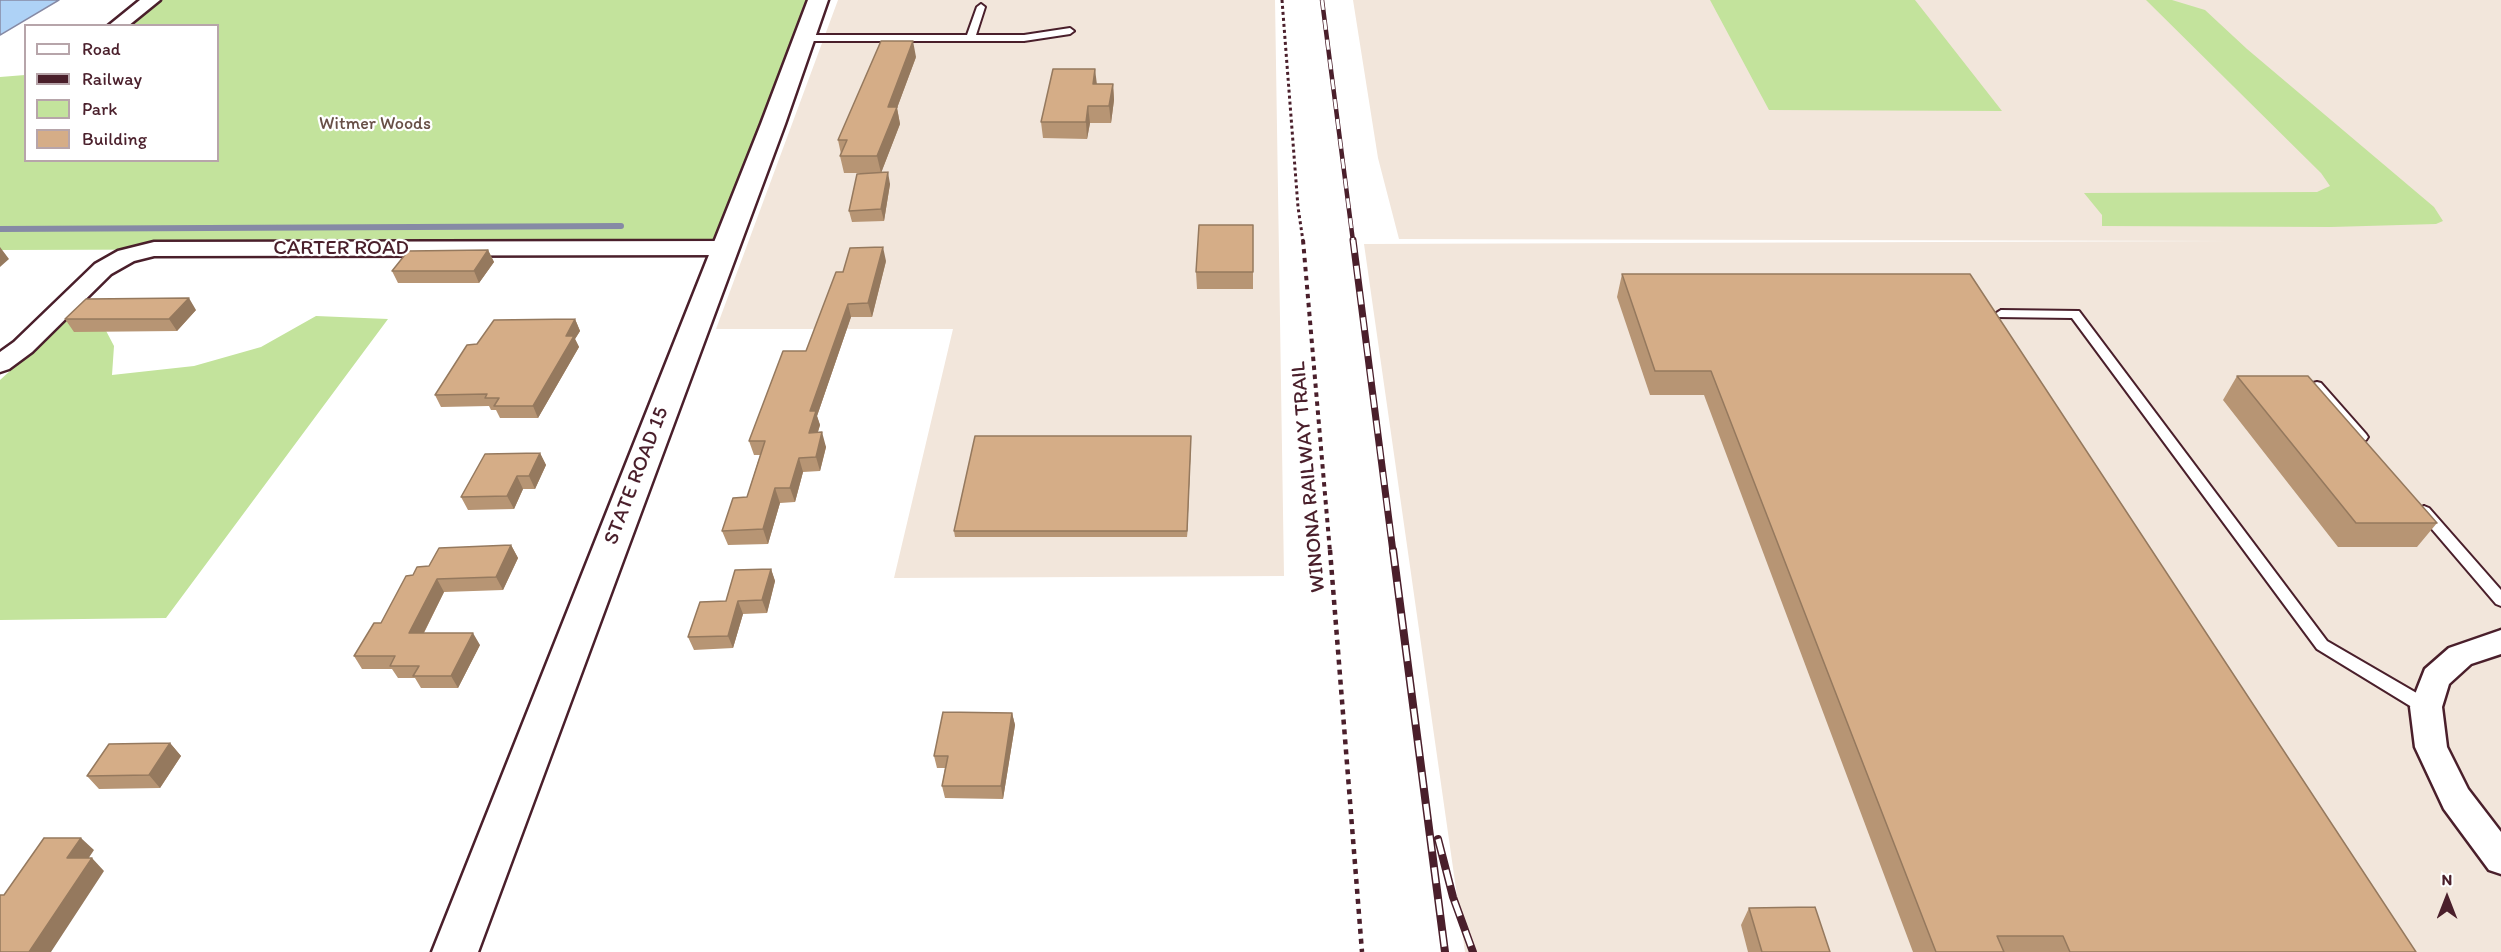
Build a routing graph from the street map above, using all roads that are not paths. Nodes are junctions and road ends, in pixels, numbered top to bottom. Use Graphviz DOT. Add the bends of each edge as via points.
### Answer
graph roads {
  1 [pos="151,0"];
  2 [pos="818,0"];
  3 [pos="981,7"];
  4 [pos="119,24"];
  5 [pos="1070,31"];
  6 [pos="805,38"];
  7 [pos="971,38"];
  8 [pos="725,248"];
  9 [pos="2001,314"];
  10 [pos="0,364"];
  11 [pos="2317,386"];
  12 [pos="2371,448"];
  13 [pos="2417,502"];
  14 [pos="2501,600"];
  15 [pos="2501,642"];
  16 [pos="2427,707"];
  17 [pos="2501,860"];
  18 [pos="455,952"];
  1 -- 4 [label="street"];
  2 -- 6 [label="main road, STATE ROAD 15"];
  3 -- 7 [label="lane"];
  5 -- 7 [label="lane" via="1024,38"];
  6 -- 7 [label="lane"];
  6 -- 8 [label="main road, STATE ROAD 15"];
  8 -- 10 [label="street, CARTER ROAD" via="154,249 126,256 103,270"];
  8 -- 18 [label="main road, STATE ROAD 15"];
  9 -- 16 [label="lane" via="2075,314 2322,645"];
  11 -- 12 [label="lane"];
  13 -- 14 [label="lane"];
  15 -- 16 [label="street" via="2460,656 2436,678"];
  16 -- 17 [label="street" via="2431,747 2441,768 2456,799"];
}
